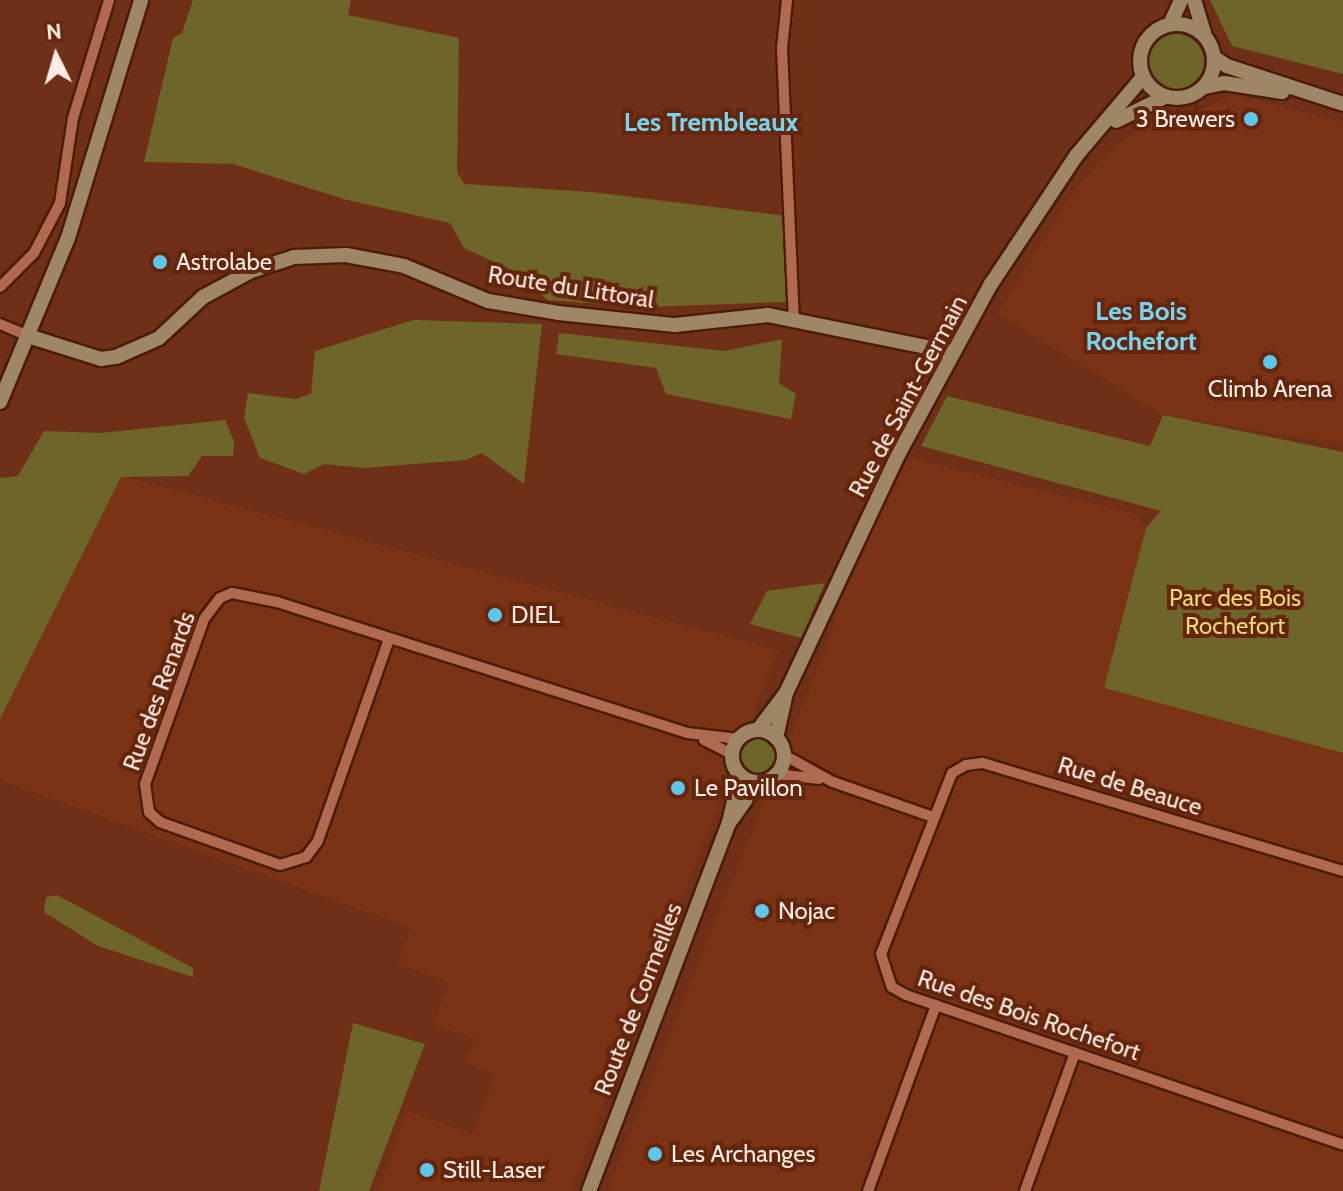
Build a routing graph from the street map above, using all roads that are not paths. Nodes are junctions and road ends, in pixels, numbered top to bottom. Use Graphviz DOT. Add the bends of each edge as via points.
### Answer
graph roads {
  1 [pos="109,0"];
  2 [pos="141,0"];
  3 [pos="787,0"];
  4 [pos="1181,0"];
  5 [pos="1194,0"];
  6 [pos="1170,24"];
  7 [pos="1205,36"];
  8 [pos="1215,58"];
  9 [pos="1143,77"];
  10 [pos="1205,87"];
  11 [pos="1165,97"];
  12 [pos="1322,98"];
  13 [pos="1343,104"];
  14 [pos="1096,136"];
  15 [pos="0,287"];
  16 [pos="794,318"];
  17 [pos="0,324"];
  18 [pos="28,336"];
  19 [pos="952,352"];
  20 [pos="0,402"];
  21 [pos="389,639"];
  22 [pos="786,693"];
  23 [pos="758,730"];
  24 [pos="776,738"];
  25 [pos="735,746"];
  26 [pos="784,755"];
  27 [pos="777,774"];
  28 [pos="740,775"];
  29 [pos="758,782"];
  30 [pos="833,782"];
  31 [pos="933,817"];
  32 [pos="729,823"];
  33 [pos="1343,871"];
  34 [pos="936,1005"];
  35 [pos="1075,1053"];
  36 [pos="1343,1145"];
  37 [pos="589,1191"];
  38 [pos="868,1191"];
  39 [pos="1025,1191"];
  1 -- 15 [label="street" via="73,118 56,214 34,253"];
  2 -- 18 [label="main road" via="68,238"];
  3 -- 16 [label="street" via="782,48"];
  4 -- 6 [label="main road"];
  5 -- 7 [label="main road"];
  6 -- 7 [label="main road" via="1189,25"];
  6 -- 9 [label="main road" via="1144,44"];
  7 -- 8 [label="main road"];
  8 -- 10 [label="main road"];
  8 -- 12 [label="main road"];
  9 -- 11 [label="main road"];
  9 -- 14 [label="main road, Rue de Saint-Germain"];
  10 -- 11 [label="main road" via="1187,98"];
  10 -- 12 [label="main road" via="1224,83"];
  11 -- 14 [label="main road, Rue de Saint-Germain" via="1129,111"];
  12 -- 13 [label="main road"];
  14 -- 19 [label="main road, Rue de Saint-Germain" via="1076,156"];
  16 -- 18 [label="main road, Route du Littoral" via="768,315 675,325 558,313 488,301 370,257 321,255 273,262 240,276 203,297 159,338 116,357 101,359"];
  16 -- 19 [label="main road, Route du Littoral"];
  17 -- 18 [label="street"];
  18 -- 20 [label="main road"];
  19 -- 22 [label="main road, Rue de Saint-Germain"];
  21 -- 21 [label="street, Rue des Renards" via="318,841 306,857 280,865 160,822 149,812 145,784 204,619 220,598 246,594"];
  21 -- 25 [label="street, Rue des Renards"];
  22 -- 23 [label="main road, Rue de Saint-Germain"];
  22 -- 24 [label="main road, Rue de Saint-Germain"];
  23 -- 24 [label="main road"];
  23 -- 25 [label="main road"];
  24 -- 26 [label="main road"];
  25 -- 28 [label="main road"];
  26 -- 27 [label="main road"];
  26 -- 30 [label="street"];
  27 -- 29 [label="main road"];
  27 -- 30 [label="street"];
  28 -- 29 [label="main road"];
  28 -- 32 [label="main road, Route de Cormeilles"];
  29 -- 32 [label="main road, Route de Cormeilles"];
  30 -- 31 [label="street"];
  31 -- 33 [label="street, Rue de Beauce" via="952,773 982,763"];
  31 -- 34 [label="street, Rue des Bois Rochefort" via="881,954 892,987"];
  32 -- 37 [label="main road, Route de Cormeilles"];
  34 -- 35 [label="street, Rue des Bois Rochefort"];
  34 -- 38 [label="street"];
  35 -- 36 [label="street, Rue des Bois Rochefort"];
  35 -- 39 [label="street"];
}
